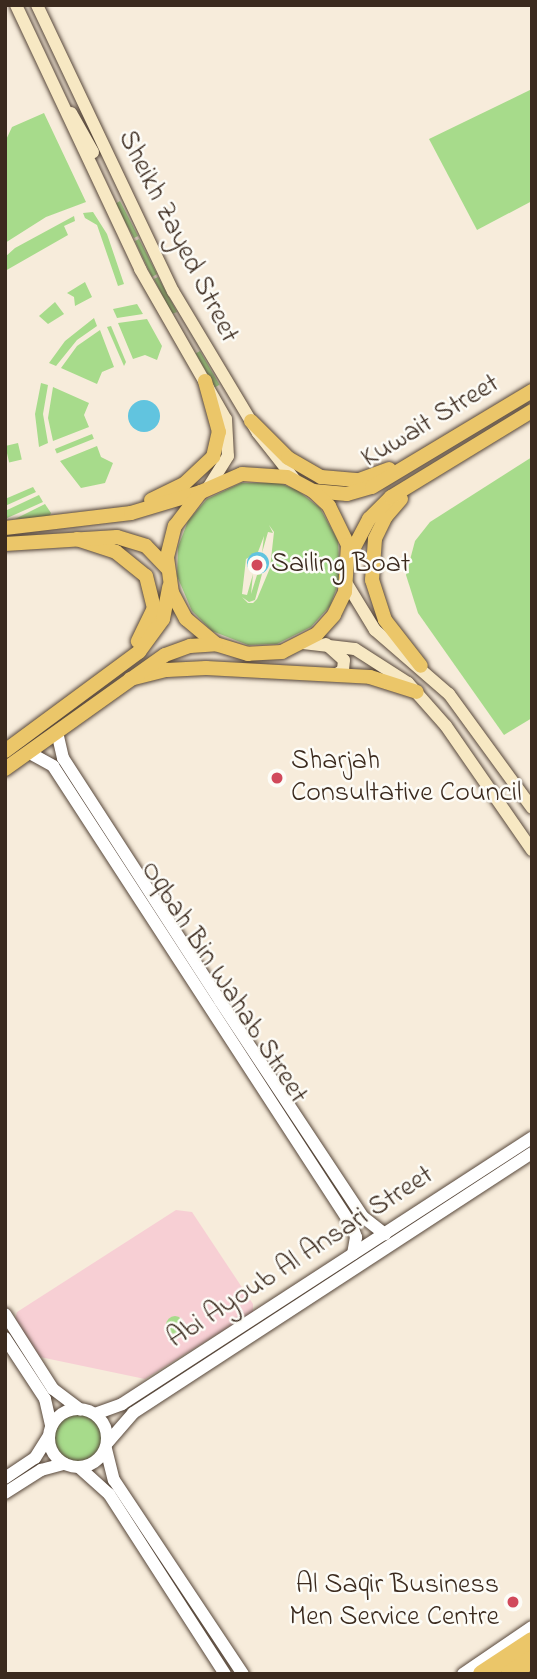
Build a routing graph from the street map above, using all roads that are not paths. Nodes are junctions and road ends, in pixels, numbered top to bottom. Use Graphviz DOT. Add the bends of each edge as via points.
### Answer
graph roads {
  1 [pos="16,5"];
  2 [pos="37,5"];
  3 [pos="63,106"];
  4 [pos="103,148"];
  5 [pos="205,381"];
  6 [pos="532,391"];
  7 [pos="515,401"];
  8 [pos="532,411"];
  9 [pos="251,421"];
  10 [pos="495,433"];
  11 [pos="414,462"];
  12 [pos="424,476"];
  13 [pos="295,480"];
  14 [pos="205,489"];
  15 [pos="313,491"];
  16 [pos="94,520"];
  17 [pos="5,528"];
  18 [pos="77,539"];
  19 [pos="5,544"];
  20 [pos="349,556"];
  21 [pos="168,576"];
  22 [pos="347,584"];
  23 [pos="303,643"];
  24 [pos="216,644"];
  25 [pos="326,644"];
  26 [pos="421,666"];
  27 [pos="113,672"];
  28 [pos="335,675"];
  29 [pos="130,679"];
  30 [pos="417,692"];
  31 [pos="57,732"];
  32 [pos="5,751"];
  33 [pos="28,752"];
  34 [pos="5,769"];
  35 [pos="532,808"];
  36 [pos="95,832"];
  37 [pos="119,843"];
  38 [pos="532,850"];
  39 [pos="532,1138"];
  40 [pos="301,1148"];
  41 [pos="321,1153"];
  42 [pos="532,1153"];
  43 [pos="384,1234"];
  44 [pos="353,1254"];
  45 [pos="5,1314"];
  46 [pos="5,1338"];
  47 [pos="80,1409"];
  48 [pos="95,1414"];
  49 [pos="50,1431"];
  50 [pos="107,1446"];
  51 [pos="64,1464"];
  52 [pos="80,1468"];
  53 [pos="5,1478"];
  54 [pos="5,1493"];
  55 [pos="532,1627"];
  56 [pos="530,1651"];
  57 [pos="469,1671"];
  58 [pos="225,1674"];
  59 [pos="243,1674"];
  60 [pos="510,1674"];
  1 -- 3 [label="main road, Sheikh Zayed Street"];
  2 -- 4 [label="main road, Sheikh Zayed Street"];
  3 -- 4 [label="main road" via="79,122 92,151 99,153"];
  3 -- 5 [label="main road, Sheikh Zayed Street" via="154,296"];
  4 -- 9 [label="main road, Sheikh Zayed Street" via="173,291"];
  5 -- 14 [label="main road, Sheikh Zayed Street" via="229,432 223,467"];
  5 -- 16 [label="main road" via="219,432 208,464 170,492"];
  6 -- 7 [label="main road, Kuwait Street"];
  7 -- 10 [label="main road" via="493,423"];
  7 -- 11 [label="main road, Kuwait Street"];
  8 -- 10 [label="main road, Kuwait Street"];
  9 -- 11 [label="main road" via="295,464 330,480 359,480"];
  9 -- 13 [label="main road, Sheikh Zayed Street"];
  10 -- 12 [label="main road, Kuwait Street"];
  11 -- 15 [label="main road, Kuwait Street" via="364,490 339,494"];
  12 -- 20 [label="main road, Kuwait Street" via="376,511"];
  12 -- 26 [label="main road" via="382,522 371,569 380,611"];
  13 -- 14 [label="main road" via="251,473"];
  13 -- 15 [label="main road"];
  14 -- 16 [label="main road"];
  14 -- 21 [label="main road" via="175,526"];
  15 -- 20 [label="main road" via="335,514"];
  16 -- 17 [label="main road"];
  18 -- 19 [label="main road"];
  18 -- 21 [label="main road" via="107,536 137,542"];
  18 -- 27 [label="main road" via="125,556 146,576 152,589 154,608 149,626"];
  20 -- 22 [label="main road"];
  21 -- 24 [label="main road" via="186,619"];
  21 -- 27 [label="main road" via="159,628"];
  22 -- 23 [label="main road" via="329,622"];
  22 -- 26 [label="main road" via="376,631"];
  23 -- 24 [label="main road" via="259,654"];
  23 -- 25 [label="main road"];
  24 -- 29 [label="main road" via="173,651"];
  25 -- 28 [label="main road" via="344,660 343,670"];
  25 -- 30 [label="main road" via="377,660"];
  26 -- 35 [label="main road" via="457,705"];
  27 -- 32 [label="main road"];
  28 -- 29 [label="main road" via="193,668"];
  28 -- 30 [label="main road" via="379,678"];
  29 -- 31 [label="main road"];
  30 -- 38 [label="main road"];
  31 -- 33 [label="main road"];
  31 -- 37 [label="street, Oqbah Bin Wahab Street" via="63,758"];
  33 -- 34 [label="main road"];
  33 -- 36 [label="street, Oqbah Bin Wahab Street" via="50,762"];
  36 -- 37 [label="street" via="100,828"];
  36 -- 40 [label="street, Oqbah Bin Wahab Street"];
  37 -- 41 [label="street, Oqbah Bin Wahab Street"];
  39 -- 43 [label="street, Abi Ayoub Al Ansari Street"];
  40 -- 41 [label="street" via="314,1156"];
  40 -- 44 [label="street, Oqbah Bin Wahab Street" via="352,1226 356,1237"];
  41 -- 43 [label="street, Oqbah Bin Wahab Street" via="366,1222"];
  42 -- 50 [label="street, Abi Ayoub Al Ansari Street" via="133,1413"];
  43 -- 44 [label="street, Abi Ayoub Al Ansari Street"];
  44 -- 48 [label="street, Abi Ayoub Al Ansari Street" via="122,1404"];
  45 -- 47 [label="street" via="53,1389"];
  46 -- 49 [label="street" via="45,1399"];
  47 -- 48 [label="street"];
  47 -- 49 [label="street" via="60,1415"];
  48 -- 50 [label="street" via="105,1426"];
  49 -- 51 [label="street" via="54,1455"];
  49 -- 53 [label="street" via="35,1458"];
  50 -- 52 [label="street" via="99,1460"];
  50 -- 59 [label="street" via="114,1479"];
  51 -- 52 [label="street"];
  51 -- 54 [label="street" via="36,1473"];
  52 -- 58 [label="street" via="109,1494"];
  55 -- 57 [label="street"];
  56 -- 57 [label="highway"];
  56 -- 60 [label="highway"];
}
